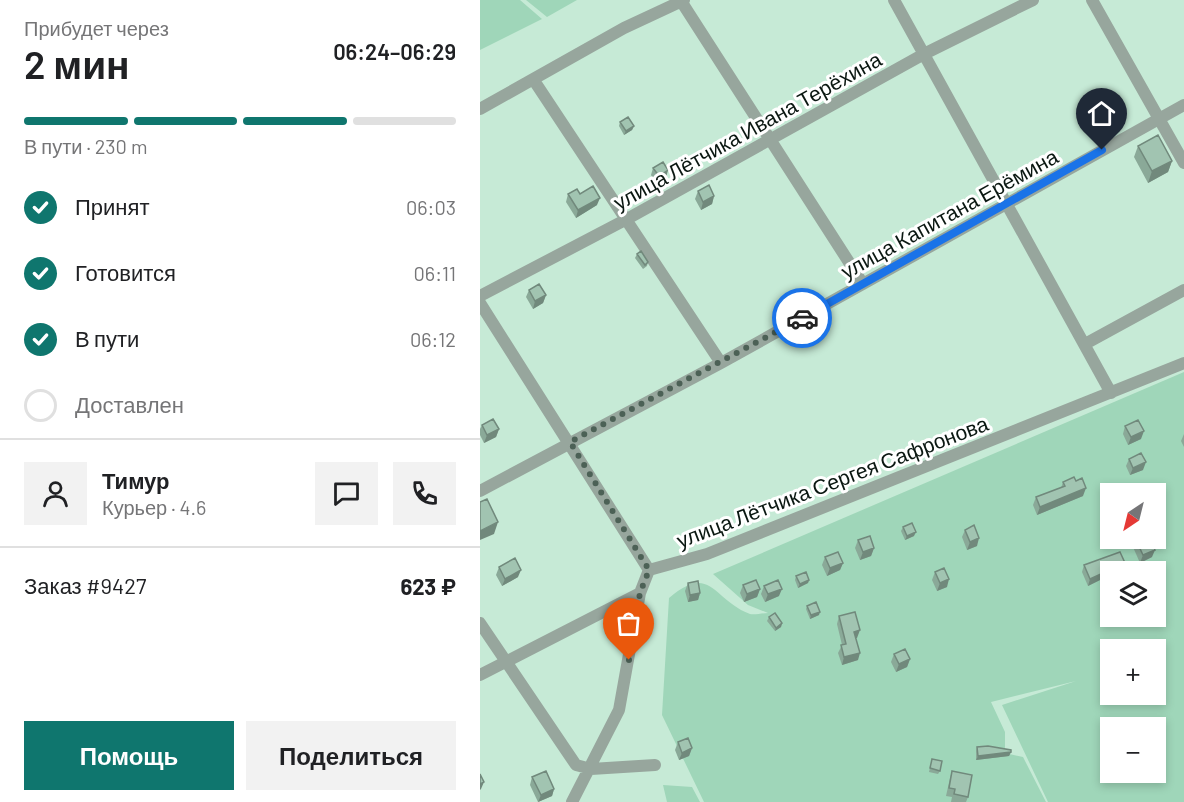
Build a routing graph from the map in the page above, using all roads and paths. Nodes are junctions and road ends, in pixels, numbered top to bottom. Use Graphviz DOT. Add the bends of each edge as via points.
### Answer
graph roads {
  1 [pos="683,0"];
  2 [pos="894,0"];
  3 [pos="1033,0"];
  4 [pos="1092,0"];
  5 [pos="924,54"];
  6 [pos="533,79"];
  7 [pos="1184,105"];
  8 [pos="480,109"];
  9 [pos="1159,119"];
  10 [pos="770,140"];
  11 [pos="1184,163"];
  12 [pos="1007,203"];
  13 [pos="627,219"];
  14 [pos="863,284"];
  15 [pos="1184,290"];
  16 [pos="480,296"];
  17 [pos="480,303"];
  18 [pos="1085,344"];
  19 [pos="721,363"];
  20 [pos="1184,363"];
  21 [pos="1111,393"];
  22 [pos="570,442"];
  23 [pos="480,491"];
  24 [pos="649,570"];
  25 [pos="640,593"];
  26 [pos="480,623"];
  27 [pos="506,662"];
  28 [pos="480,675"];
  29 [pos="655,765"];
  30 [pos="591,770"];
  31 [pos="572,802"];
  1 -- 6 [label="street"];
  1 -- 10 [label="street"];
  2 -- 5 [label="street"];
  3 -- 5 [label="street, улица Лётчика Ивана Терёхина"];
  4 -- 9 [label="street"];
  5 -- 10 [label="street, улица Лётчика Ивана Терёхина"];
  5 -- 12 [label="street"];
  6 -- 8 [label="street"];
  6 -- 13 [label="street"];
  7 -- 9 [label="street, улица Капитана Ерёмина"];
  9 -- 11 [label="street"];
  9 -- 12 [label="street, улица Капитана Ерёмина"];
  10 -- 13 [label="street, улица Лётчика Ивана Терёхина"];
  10 -- 14 [label="street"];
  12 -- 14 [label="street, улица Капитана Ерёмина"];
  12 -- 18 [label="street"];
  13 -- 16 [label="street, улица Лётчика Ивана Терёхина"];
  13 -- 19 [label="street"];
  14 -- 19 [label="street, улица Капитана Ерёмина"];
  15 -- 18 [label="street"];
  17 -- 22 [label="street"];
  18 -- 21 [label="street"];
  19 -- 22 [label="street, улица Капитана Ерёмина"];
  20 -- 21 [label="street, улица Лётчика Сергея Сафронова"];
  21 -- 24 [label="street, улица Лётчика Сергея Сафронова" via="707,554"];
  22 -- 23 [label="street, улица Капитана Ерёмина"];
  22 -- 24 [label="street"];
  24 -- 25 [label="street"];
  25 -- 27 [label="street"];
  25 -- 30 [label="street" via="623,696"];
  26 -- 27 [label="street"];
  27 -- 28 [label="street"];
  27 -- 30 [label="street" via="576,765"];
  29 -- 30 [label="street"];
  30 -- 31 [label="street"];
}
